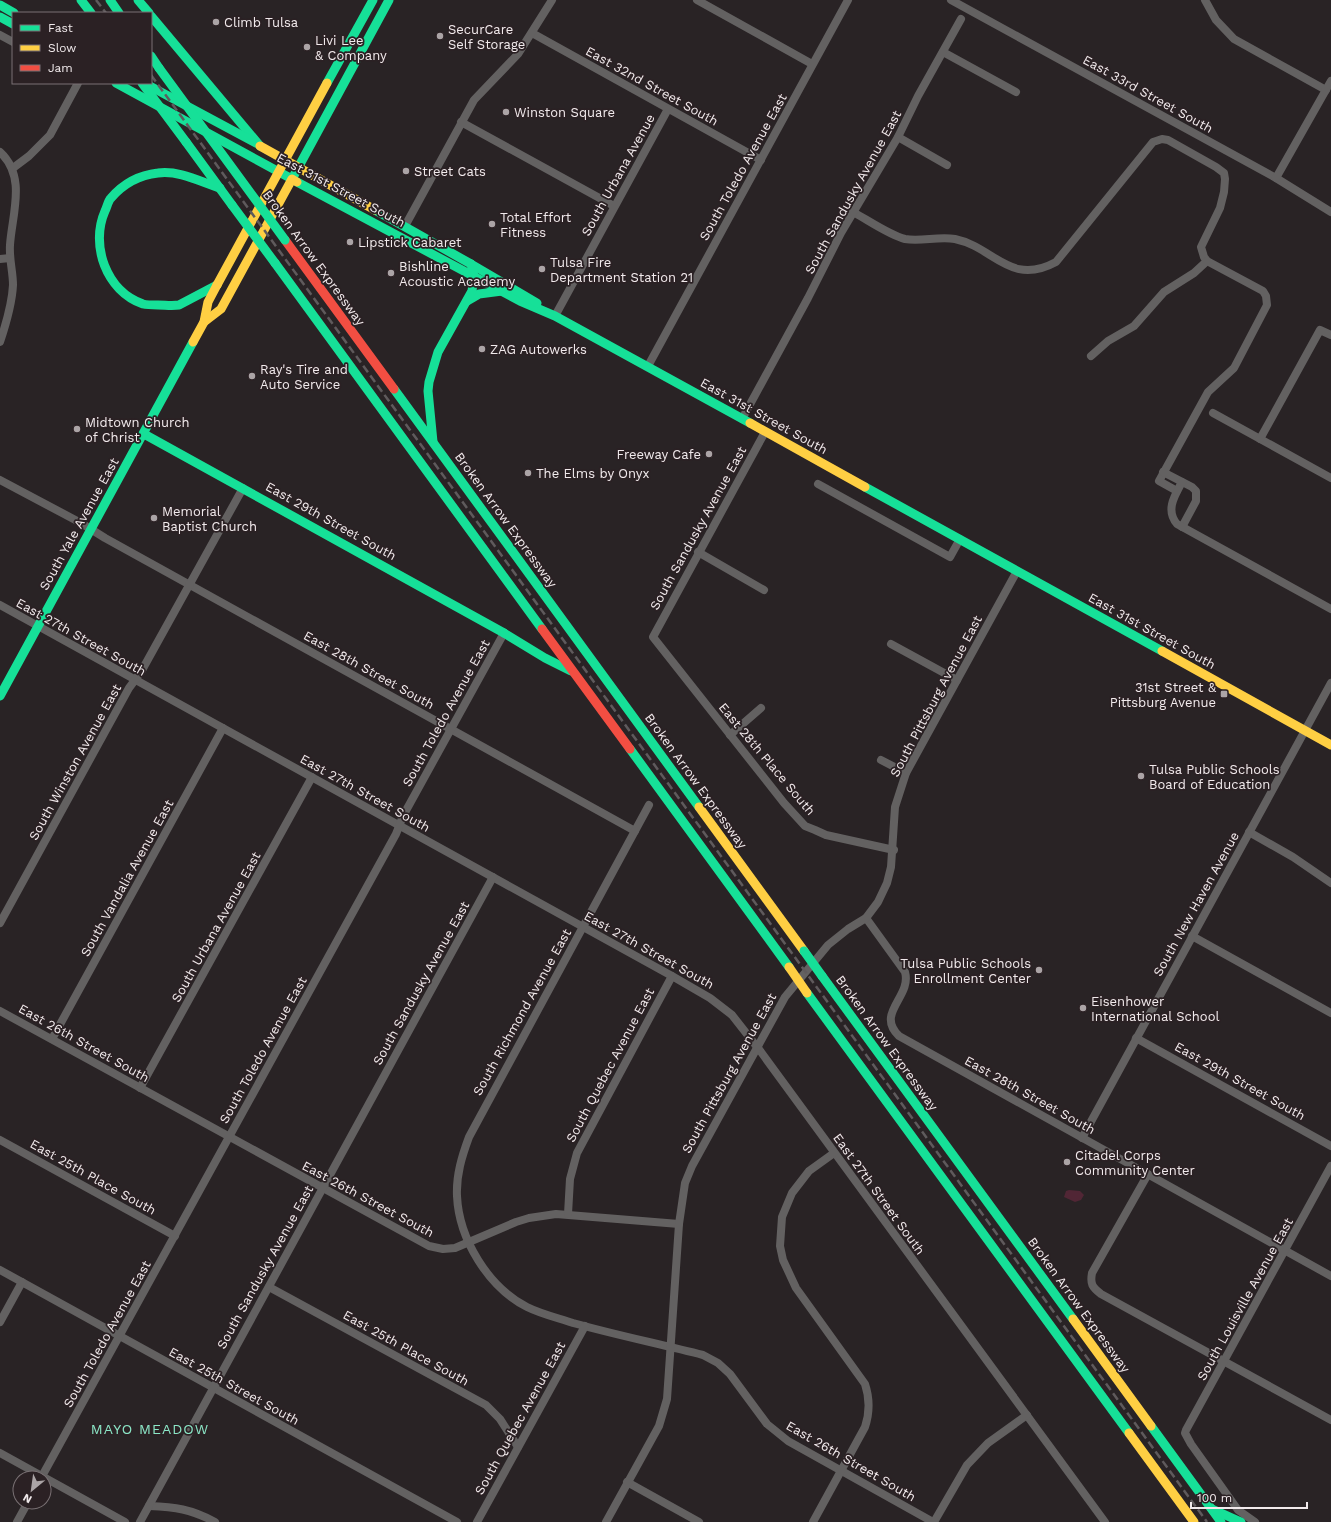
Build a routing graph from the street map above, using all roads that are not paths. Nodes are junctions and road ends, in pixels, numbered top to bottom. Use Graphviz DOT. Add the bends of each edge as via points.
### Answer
graph roads {
  1 [pos="81,0"];
  2 [pos="110,0"];
  3 [pos="138,0"];
  4 [pos="374,0"];
  5 [pos="552,0"];
  6 [pos="697,0"];
  7 [pos="848,0"];
  8 [pos="951,0"];
  9 [pos="1205,0"];
  10 [pos="387,4"];
  11 [pos="0,5"];
  12 [pos="12,12"];
  13 [pos="90,12"];
  14 [pos="118,12"];
  15 [pos="148,12"];
  16 [pos="0,17"];
  17 [pos="152,17"];
  18 [pos="962,19"];
  19 [pos="12,23"];
  20 [pos="532,33"];
  21 [pos="0,34"];
  22 [pos="12,41"];
  23 [pos="943,52"];
  24 [pos="152,58"];
  25 [pos="812,64"];
  26 [pos="1331,81"];
  27 [pos="77,84"];
  28 [pos="118,84"];
  29 [pos="144,84"];
  30 [pos="145,84"];
  31 [pos="1326,90"];
  32 [pos="1016,92"];
  33 [pos="668,109"];
  34 [pos="461,122"];
  35 [pos="898,137"];
  36 [pos="260,146"];
  37 [pos="0,152"];
  38 [pos="285,160"];
  39 [pos="761,160"];
  40 [pos="947,165"];
  41 [pos="298,166"];
  42 [pos="13,168"];
  43 [pos="279,172"];
  44 [pos="292,178"];
  45 [pos="1276,178"];
  46 [pos="220,188"];
  47 [pos="614,206"];
  48 [pos="853,212"];
  49 [pos="1331,212"];
  50 [pos="404,226"];
  51 [pos="10,258"];
  52 [pos="0,259"];
  53 [pos="1207,261"];
  54 [pos="470,264"];
  55 [pos="474,276"];
  56 [pos="217,286"];
  57 [pos="502,291"];
  58 [pos="467,301"];
  59 [pos="555,316"];
  60 [pos="204,322"];
  61 [pos="1331,335"];
  62 [pos="0,342"];
  63 [pos="1091,356"];
  64 [pos="648,366"];
  65 [pos="1213,413"];
  66 [pos="742,419"];
  67 [pos="765,432"];
  68 [pos="144,434"];
  69 [pos="1260,439"];
  70 [pos="434,443"];
  71 [pos="1163,472"];
  72 [pos="1331,478"];
  73 [pos="0,480"];
  74 [pos="1182,482"];
  75 [pos="818,484"];
  76 [pos="243,488"];
  77 [pos="1177,491"];
  78 [pos="1182,527"];
  79 [pos="91,530"];
  80 [pos="960,539"];
  81 [pos="698,552"];
  82 [pos="1017,571"];
  83 [pos="190,585"];
  84 [pos="764,590"];
  85 [pos="0,605"];
  86 [pos="1331,609"];
  87 [pos="38,626"];
  88 [pos="504,633"];
  89 [pos="653,637"];
  90 [pos="891,644"];
  91 [pos="573,673"];
  92 [pos="135,680"];
  93 [pos="956,680"];
  94 [pos="1331,683"];
  95 [pos="0,696"];
  96 [pos="761,708"];
  97 [pos="223,728"];
  98 [pos="450,729"];
  99 [pos="1305,730"];
  100 [pos="730,734"];
  101 [pos="1331,745"];
  102 [pos="881,760"];
  103 [pos="906,773"];
  104 [pos="312,777"];
  105 [pos="649,805"];
  106 [pos="399,826"];
  107 [pos="635,831"];
  108 [pos="1249,832"];
  109 [pos="894,850"];
  110 [pos="493,877"];
  111 [pos="1331,883"];
  112 [pos="866,918"];
  113 [pos="0,923"];
  114 [pos="583,926"];
  115 [pos="1192,936"];
  116 [pos="672,976"];
  117 [pos="1331,1013"];
  118 [pos="1,1014"];
  119 [pos="1136,1038"];
  120 [pos="52,1039"];
  121 [pos="757,1045"];
  122 [pos="140,1088"];
  123 [pos="229,1137"];
  124 [pos="1082,1138"];
  125 [pos="0,1140"];
  126 [pos="1331,1146"];
  127 [pos="834,1153"];
  128 [pos="1331,1166"];
  129 [pos="1148,1174"];
  130 [pos="322,1188"];
  131 [pos="568,1214"];
  132 [pos="679,1224"];
  133 [pos="175,1236"];
  134 [pos="468,1242"];
  135 [pos="1285,1251"];
  136 [pos="0,1270"];
  137 [pos="1331,1276"];
  138 [pos="22,1282"];
  139 [pos="269,1286"];
  140 [pos="0,1322"];
  141 [pos="585,1326"];
  142 [pos="120,1336"];
  143 [pos="672,1347"];
  144 [pos="1224,1361"];
  145 [pos="212,1388"];
  146 [pos="1027,1415"];
  147 [pos="1331,1420"];
  148 [pos="518,1447"];
  149 [pos="0,1453"];
  150 [pos="30,1470"];
  151 [pos="46,1470"];
  152 [pos="841,1471"];
  153 [pos="52,1482"];
  154 [pos="627,1482"];
  155 [pos="149,1506"];
  156 [pos="1211,1509"];
  157 [pos="24,1510"];
  158 [pos="17,1522"];
  159 [pos="125,1522"];
  160 [pos="140,1522"];
  161 [pos="215,1522"];
  162 [pos="457,1522"];
  163 [pos="477,1522"];
  164 [pos="606,1522"];
  165 [pos="699,1522"];
  166 [pos="813,1522"];
  167 [pos="934,1522"];
  168 [pos="1105,1522"];
  169 [pos="1194,1522"];
  170 [pos="1221,1522"];
  171 [pos="1241,1522"];
  172 [pos="1255,1522"];
  1 -- 13 [label="main road"];
  2 -- 14 [label="main road"];
  3 -- 15 [label="main road"];
  4 -- 10 [label="street"];
  4 -- 38 [label="main road, South Yale Avenue East"];
  5 -- 20 [label="street"];
  6 -- 25 [label="street"];
  7 -- 25 [label="street, South Toledo Avenue East"];
  8 -- 45 [label="street, East 33rd Street South"];
  9 -- 31 [label="street" via="1216,20 1234,39"];
  10 -- 41 [label="main road, South Yale Avenue East"];
  11 -- 12 [label="main road"];
  16 -- 19 [label="main road"];
  17 -- 36 [label="main road"];
  18 -- 23 [label="street, South Sandusky Avenue East"];
  20 -- 33 [label="street, East 32nd Street South"];
  20 -- 34 [label="street" via="508,66 479,93"];
  21 -- 22 [label="street"];
  23 -- 32 [label="street"];
  23 -- 35 [label="street, South Sandusky Avenue East"];
  24 -- 70 [label="main road, Broken Arrow Expressway, bridge"];
  25 -- 39 [label="street, South Toledo Avenue East"];
  26 -- 31 [label="street"];
  27 -- 42 [label="street" via="50,135"];
  28 -- 43 [label="main road, East 31st Street South"];
  29 -- 46 [label="main road, bridge"];
  30 -- 36 [label="main road, East 31st Street South"];
  31 -- 45 [label="street"];
  33 -- 39 [label="street, East 32nd Street South"];
  33 -- 47 [label="street, South Urbana Avenue"];
  34 -- 47 [label="street"];
  34 -- 50 [label="street"];
  35 -- 40 [label="street"];
  35 -- 48 [label="street, South Sandusky Avenue East"];
  36 -- 38 [label="main road, East 31st Street South"];
  37 -- 42 [label="street"];
  38 -- 41 [label="main road, East 31st Street South"];
  38 -- 43 [label="main road, South Yale Avenue East"];
  39 -- 64 [label="street, South Toledo Avenue East"];
  41 -- 44 [label="main road, South Yale Avenue East"];
  41 -- 50 [label="main road, East 31st Street South"];
  42 -- 51 [label="street" via="16,189"];
  43 -- 44 [label="main road, East 31st Street South"];
  43 -- 56 [label="main road, South Yale Avenue East"];
  44 -- 55 [label="main road, East 31st Street South"];
  44 -- 60 [label="main road, South Yale Avenue East" via="221,309"];
  45 -- 49 [label="street, East 33rd Street South"];
  46 -- 56 [label="main road" via="169,173 152,174 136,179 118,190 106,206 98,225 97,238 100,260 108,277 126,295 140,302 173,306 192,300"];
  46 -- 91 [label="main road, bridge"];
  47 -- 59 [label="street, South Urbana Avenue"];
  48 -- 53 [label="street" via="906,239 955,239 966,242 1007,266 1027,271 1036,270 1056,262 1152,142 1162,139 1168,140 1224,173 1224,192 1220,208 1201,246"];
  48 -- 66 [label="street, South Sandusky Avenue East"];
  50 -- 54 [label="main road, East 31st Street South"];
  51 -- 52 [label="street"];
  51 -- 62 [label="street" via="13,286 11,307"];
  53 -- 63 [label="street" via="1194,273 1164,292 1134,326 1108,341"];
  53 -- 71 [label="street" via="1259,288 1266,296 1267,305 1234,368 1208,392"];
  54 -- 55 [label="main road"];
  54 -- 59 [label="main road, East 31st Street South" via="524,294"];
  55 -- 57 [label="main road, East 31st Street South"];
  55 -- 58 [label="main road" via="474,284"];
  56 -- 60 [label="main road, South Yale Avenue East" via="208,302"];
  57 -- 58 [label="main road" via="479,294"];
  57 -- 59 [label="main road, East 31st Street South"];
  58 -- 70 [label="main road" via="438,352 431,371 428,391"];
  59 -- 64 [label="main road, East 31st Street South"];
  60 -- 68 [label="main road, South Yale Avenue East"];
  61 -- 69 [label="street" via="1320,330"];
  64 -- 66 [label="main road, East 31st Street South"];
  65 -- 69 [label="street"];
  66 -- 67 [label="main road, East 31st Street South"];
  67 -- 80 [label="main road, East 31st Street South"];
  67 -- 81 [label="street, South Sandusky Avenue East"];
  68 -- 76 [label="main road, East 29th Street South"];
  68 -- 79 [label="main road, South Yale Avenue East"];
  69 -- 72 [label="street"];
  70 -- 156 [label="main road, Broken Arrow Expressway, bridge"];
  71 -- 74 [label="street"];
  71 -- 77 [label="street" via="1158,481"];
  73 -- 79 [label="street, East 28th Street South"];
  74 -- 77 [label="street"];
  74 -- 78 [label="street" via="1196,491 1196,501"];
  75 -- 80 [label="street" via="950,557"];
  76 -- 83 [label="street, South Winston Avenue East"];
  76 -- 88 [label="main road, East 29th Street South"];
  77 -- 78 [label="street" via="1171,504 1172,513 1174,520"];
  78 -- 86 [label="street"];
  79 -- 83 [label="street, East 28th Street South"];
  79 -- 87 [label="main road, South Yale Avenue East"];
  80 -- 82 [label="main road, East 31st Street South"];
  81 -- 84 [label="street"];
  81 -- 89 [label="street, South Sandusky Avenue East"];
  82 -- 93 [label="street, South Pittsburg Avenue East"];
  82 -- 99 [label="main road, East 31st Street South"];
  83 -- 92 [label="street, South Winston Avenue East"];
  83 -- 98 [label="street, East 28th Street South"];
  85 -- 87 [label="street, East 27th Street South"];
  87 -- 92 [label="street, East 27th Street South"];
  87 -- 95 [label="main road, South Yale Avenue East"];
  88 -- 91 [label="main road, East 29th Street South"];
  88 -- 98 [label="street, South Toledo Avenue East"];
  89 -- 100 [label="street, East 28th Place South"];
  90 -- 93 [label="street"];
  91 -- 169 [label="main road, bridge"];
  92 -- 97 [label="street, East 27th Street South"];
  92 -- 113 [label="street, South Winston Avenue East"];
  93 -- 103 [label="street, South Pittsburg Avenue East"];
  94 -- 99 [label="street, South New Haven Avenue"];
  96 -- 100 [label="street"];
  97 -- 104 [label="street, East 27th Street South"];
  97 -- 120 [label="street, South Vandalia Avenue East"];
  98 -- 106 [label="street, South Toledo Avenue East"];
  98 -- 107 [label="street, East 28th Street South"];
  99 -- 101 [label="main road, East 31st Street South"];
  99 -- 108 [label="street, South New Haven Avenue"];
  100 -- 109 [label="street, East 28th Place South" via="805,826 826,835"];
  102 -- 103 [label="street"];
  103 -- 109 [label="street, South Pittsburg Avenue East" via="895,807"];
  104 -- 106 [label="street, East 27th Street South"];
  104 -- 122 [label="street, South Urbana Avenue East"];
  105 -- 107 [label="street, South Richmond Avenue East"];
  106 -- 110 [label="street, East 27th Street South"];
  106 -- 123 [label="street, South Toledo Avenue East"];
  107 -- 114 [label="street, South Richmond Avenue East"];
  108 -- 111 [label="street" via="1293,857"];
  108 -- 115 [label="street, South New Haven Avenue"];
  109 -- 112 [label="street, South Pittsburg Avenue East" via="887,883 878,902"];
  110 -- 114 [label="street, East 27th Street South"];
  110 -- 130 [label="street, South Sandusky Avenue East"];
  112 -- 121 [label="street, South Pittsburg Avenue East" via="828,945 785,996"];
  112 -- 124 [label="street, East 28th Street South" via="902,966 907,978 891,1014 891,1024 896,1033"];
  114 -- 116 [label="street, East 27th Street South"];
  114 -- 134 [label="street, South Richmond Avenue East" via="469,1137 458,1174 457,1196"];
  115 -- 117 [label="street"];
  115 -- 119 [label="street, South New Haven Avenue"];
  116 -- 121 [label="street, East 27th Street South" via="732,1014"];
  116 -- 131 [label="street, South Quebec Avenue East" via="577,1153 570,1179"];
  118 -- 120 [label="street, East 26th Street South"];
  119 -- 124 [label="street, South New Haven Avenue"];
  119 -- 126 [label="street, East 29th Street South"];
  120 -- 122 [label="street, East 26th Street South"];
  121 -- 127 [label="street, East 27th Street South"];
  121 -- 132 [label="street, South Pittsburg Avenue East" via="692,1166 685,1183"];
  122 -- 123 [label="street, East 26th Street South"];
  123 -- 130 [label="street, East 26th Street South"];
  123 -- 133 [label="street, South Toledo Avenue East"];
  124 -- 129 [label="street, East 28th Street South"];
  125 -- 133 [label="street, East 25th Place South"];
  127 -- 146 [label="street, East 27th Street South"];
  127 -- 152 [label="street" via="809,1171 792,1193 782,1217 780,1246 793,1282 859,1374 868,1391 868,1418"];
  128 -- 135 [label="street, South Louisville Avenue East"];
  129 -- 135 [label="street, East 28th Street South"];
  129 -- 144 [label="street" via="1092,1273 1093,1288"];
  130 -- 134 [label="street, East 26th Street South" via="429,1246 455,1248"];
  130 -- 139 [label="street, South Sandusky Avenue East"];
  131 -- 132 [label="street"];
  131 -- 134 [label="street" via="529,1218"];
  132 -- 143 [label="street, South Pittsburg Avenue East"];
  133 -- 142 [label="street, South Toledo Avenue East"];
  134 -- 141 [label="street, East 26th Street South" via="480,1264 514,1298 534,1310"];
  135 -- 137 [label="street, East 28th Street South"];
  135 -- 144 [label="street, South Louisville Avenue East"];
  136 -- 138 [label="street, East 25th Street South"];
  138 -- 140 [label="street"];
  138 -- 142 [label="street, East 25th Street South"];
  139 -- 145 [label="street, South Sandusky Avenue East"];
  139 -- 148 [label="street, East 25th Place South" via="486,1405 500,1419"];
  141 -- 143 [label="street, East 26th Street South"];
  141 -- 148 [label="street, South Quebec Avenue East"];
  142 -- 145 [label="street, East 25th Street South"];
  142 -- 151 [label="street, South Toledo Avenue East"];
  143 -- 152 [label="street, East 26th Street South" via="703,1355 718,1363 730,1374 776,1433"];
  143 -- 154 [label="street, South Pittsburg Avenue East" via="667,1399 662,1416 654,1436"];
  144 -- 147 [label="street"];
  144 -- 172 [label="street, South Louisville Avenue East" via="1185,1433 1190,1444 1238,1510"];
  145 -- 155 [label="street, South Sandusky Avenue East"];
  145 -- 162 [label="street, East 25th Street South"];
  146 -- 167 [label="street" via="988,1443 967,1465"];
  146 -- 168 [label="street, East 27th Street South"];
  148 -- 163 [label="street, South Quebec Avenue East"];
  149 -- 150 [label="street"];
  152 -- 166 [label="street"];
  152 -- 167 [label="street, East 26th Street South"];
  153 -- 159 [label="street"];
  154 -- 164 [label="street, South Pittsburg Avenue East"];
  154 -- 165 [label="street"];
  155 -- 160 [label="street, South Sandusky Avenue East"];
  155 -- 161 [label="street" via="186,1509"];
  156 -- 170 [label="main road, Broken Arrow Expressway"];
  156 -- 171 [label="main road"];
  157 -- 158 [label="street"];
}
